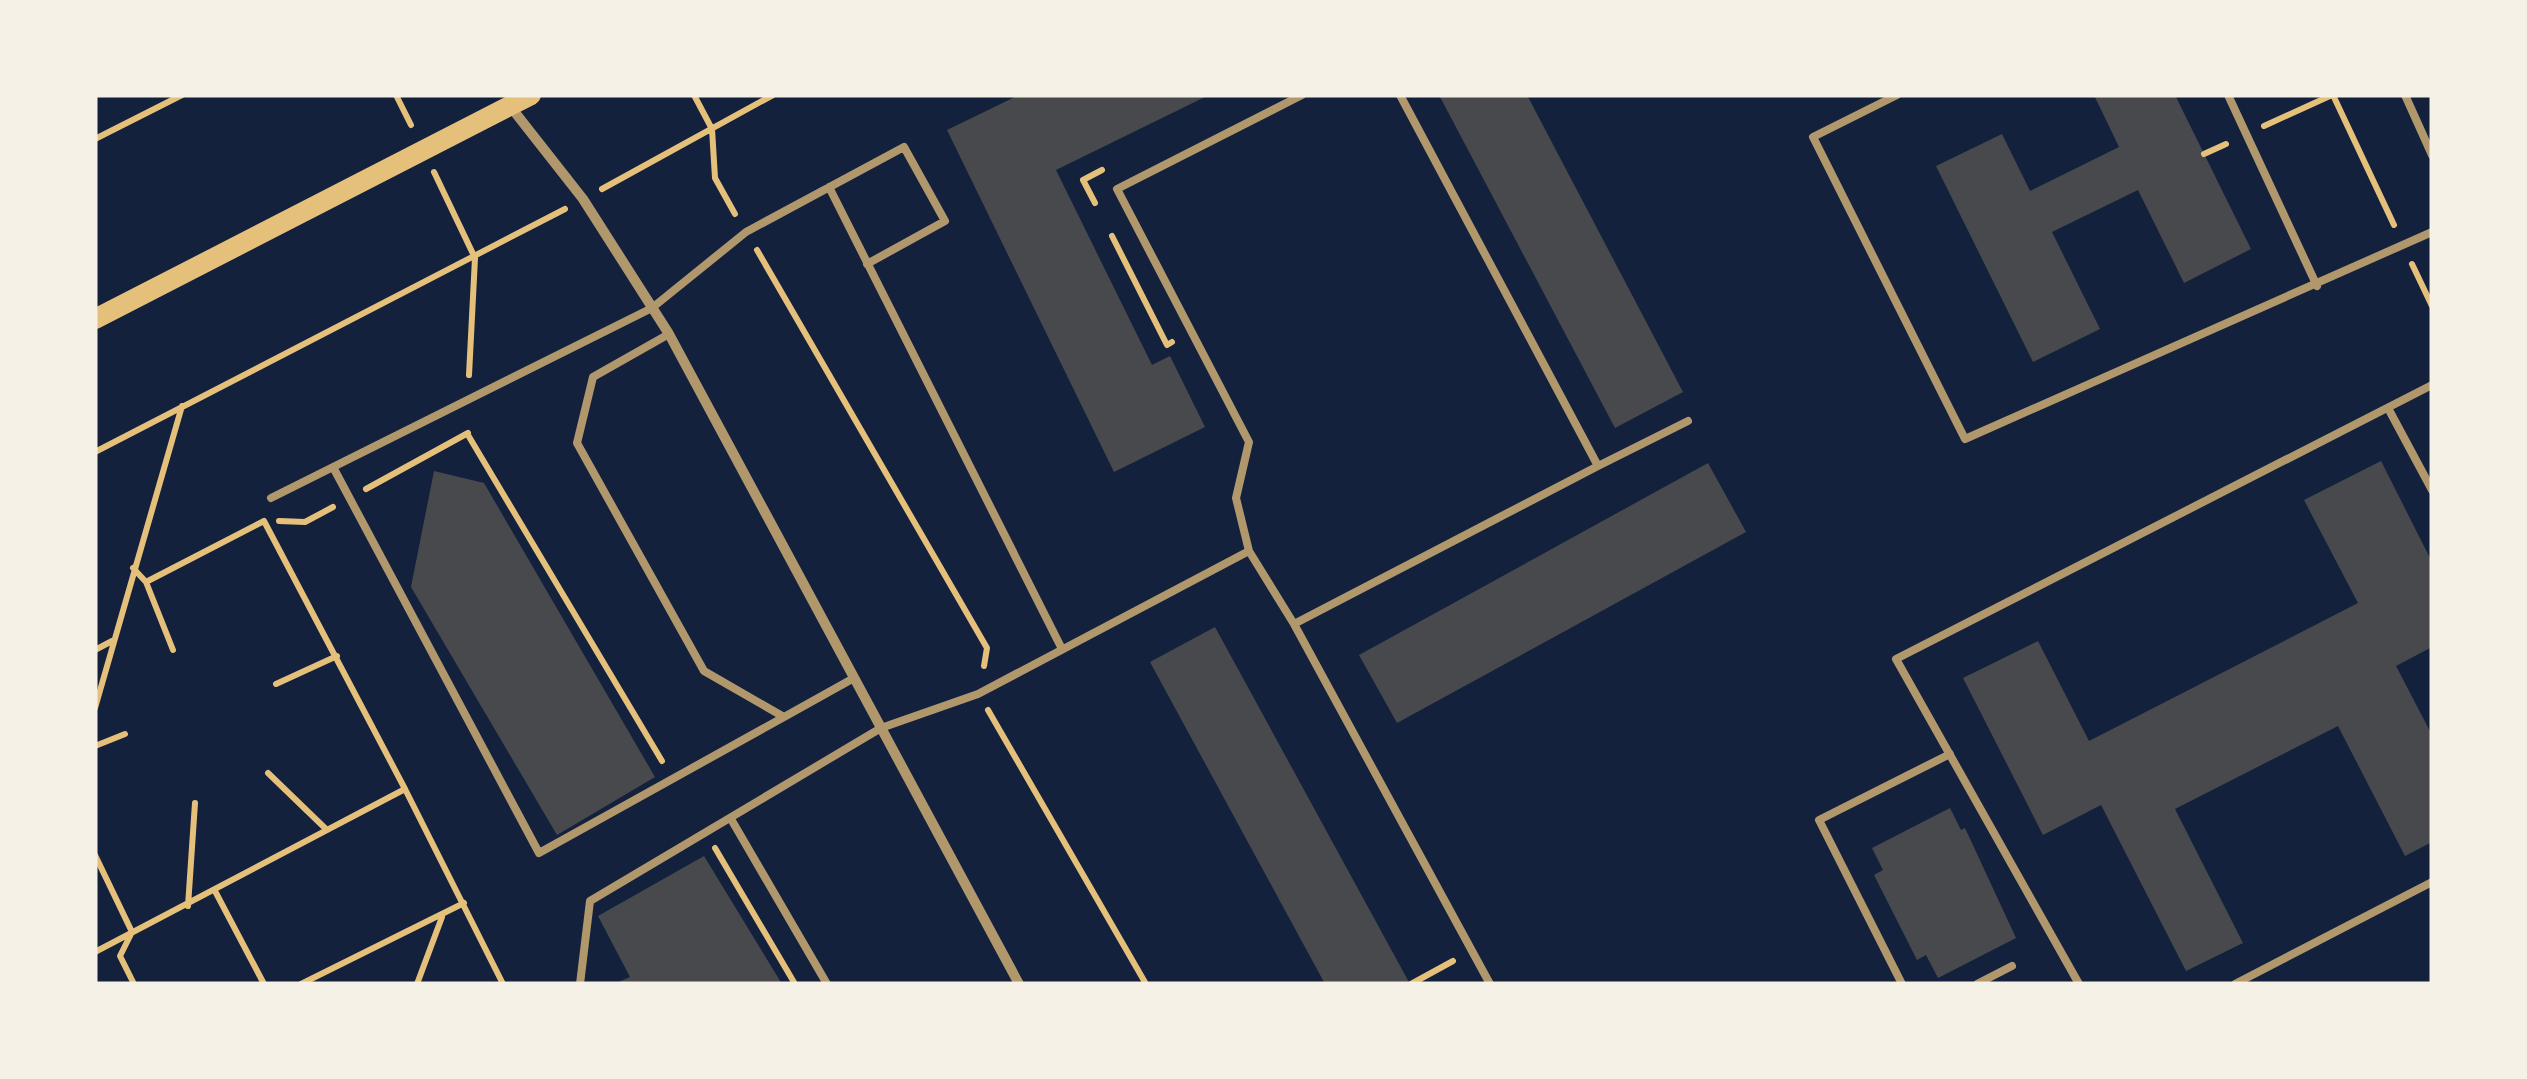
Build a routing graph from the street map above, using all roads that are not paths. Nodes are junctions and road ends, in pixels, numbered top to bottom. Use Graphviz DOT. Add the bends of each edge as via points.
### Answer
graph roads {
  1 [pos="532,95"];
  2 [pos="1302,95"];
  3 [pos="1400,95"];
  4 [pos="1897,95"];
  5 [pos="2228,95"];
  6 [pos="2405,95"];
  7 [pos="510,106"];
  8 [pos="2432,154"];
  9 [pos="829,187"];
  10 [pos="2432,232"];
  11 [pos="867,264"];
  12 [pos="2317,286"];
  13 [pos="652,308"];
  14 [pos="95,319"];
  15 [pos="668,334"];
  16 [pos="2432,385"];
  17 [pos="2388,408"];
  18 [pos="1688,421"];
  19 [pos="1598,466"];
  20 [pos="333,467"];
  21 [pos="2432,490"];
  22 [pos="271,498"];
  23 [pos="1249,551"];
  24 [pos="1294,624"];
  25 [pos="1062,649"];
  26 [pos="854,678"];
  27 [pos="784,717"];
  28 [pos="881,728"];
  29 [pos="1950,754"];
  30 [pos="731,819"];
  31 [pos="2432,882"];
  32 [pos="2012,966"];
  33 [pos="580,984"];
  34 [pos="828,984"];
  35 [pos="1019,984"];
  36 [pos="1490,984"];
  37 [pos="1902,984"];
  38 [pos="1977,984"];
  39 [pos="2079,984"];
  40 [pos="2235,984"];
  1 -- 7 [label="main road"];
  2 -- 23 [label="lane" via="1117,188 1250,442 1236,498"];
  3 -- 19 [label="lane"];
  4 -- 12 [label="lane" via="1812,136 1965,439"];
  5 -- 12 [label="lane"];
  6 -- 8 [label="lane"];
  7 -- 13 [label="street" via="583,199"];
  7 -- 14 [label="main road"];
  9 -- 11 [label="lane"];
  9 -- 11 [label="lane" via="904,147 944,221"];
  9 -- 13 [label="lane" via="746,232"];
  10 -- 12 [label="lane"];
  11 -- 25 [label="lane"];
  13 -- 15 [label="street"];
  13 -- 20 [label="lane"];
  15 -- 26 [label="street"];
  15 -- 27 [label="lane" via="594,377 577,443 704,671"];
  16 -- 17 [label="lane"];
  17 -- 21 [label="lane"];
  17 -- 29 [label="lane" via="1896,659"];
  18 -- 19 [label="lane"];
  19 -- 24 [label="lane"];
  20 -- 22 [label="lane"];
  20 -- 27 [label="lane" via="539,852"];
  23 -- 24 [label="lane"];
  23 -- 25 [label="lane"];
  24 -- 36 [label="lane"];
  25 -- 28 [label="lane" via="978,694"];
  26 -- 27 [label="lane"];
  26 -- 28 [label="street"];
  28 -- 30 [label="lane"];
  28 -- 35 [label="street"];
  29 -- 37 [label="lane" via="1819,820"];
  29 -- 39 [label="lane"];
  30 -- 33 [label="lane" via="590,901"];
  30 -- 34 [label="lane"];
  31 -- 40 [label="lane"];
  32 -- 38 [label="lane"];
}
